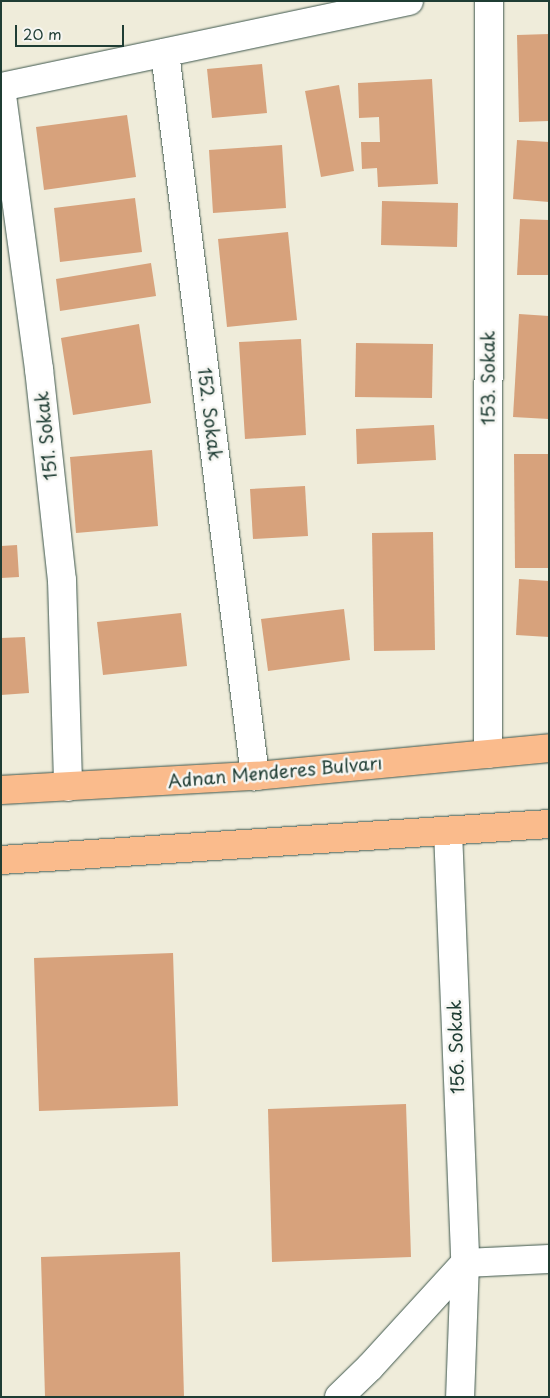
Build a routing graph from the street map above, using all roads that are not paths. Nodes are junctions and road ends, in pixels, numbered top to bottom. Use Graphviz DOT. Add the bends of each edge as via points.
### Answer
graph roads {
  1 [pos="410,1"];
  2 [pos="489,1"];
  3 [pos="165,53"];
  4 [pos="1,88"];
  5 [pos="549,748"];
  6 [pos="488,754"];
  7 [pos="255,776"];
  8 [pos="68,787"];
  9 [pos="1,790"];
  10 [pos="549,824"];
  11 [pos="448,831"];
  12 [pos="1,860"];
  13 [pos="549,1259"];
  14 [pos="465,1263"];
  15 [pos="338,1397"];
  16 [pos="460,1397"];
  1 -- 3 [label="street"];
  2 -- 6 [label="street, 153. Sokak"];
  3 -- 4 [label="street"];
  3 -- 7 [label="street, 152. Sokak"];
  4 -- 8 [label="street, 151. Sokak" via="39,369 62,580"];
  5 -- 6 [label="main road, Adnan Menderes Bulvarı"];
  6 -- 7 [label="main road, Adnan Menderes Bulvarı"];
  7 -- 8 [label="main road, Adnan Menderes Bulvarı"];
  8 -- 9 [label="main road, Adnan Menderes Bulvarı"];
  10 -- 11 [label="main road"];
  11 -- 12 [label="main road"];
  11 -- 14 [label="street, 156. Sokak"];
  13 -- 14 [label="street"];
  14 -- 15 [label="street" via="370,1367"];
  14 -- 16 [label="street, 156. Sokak"];
}
